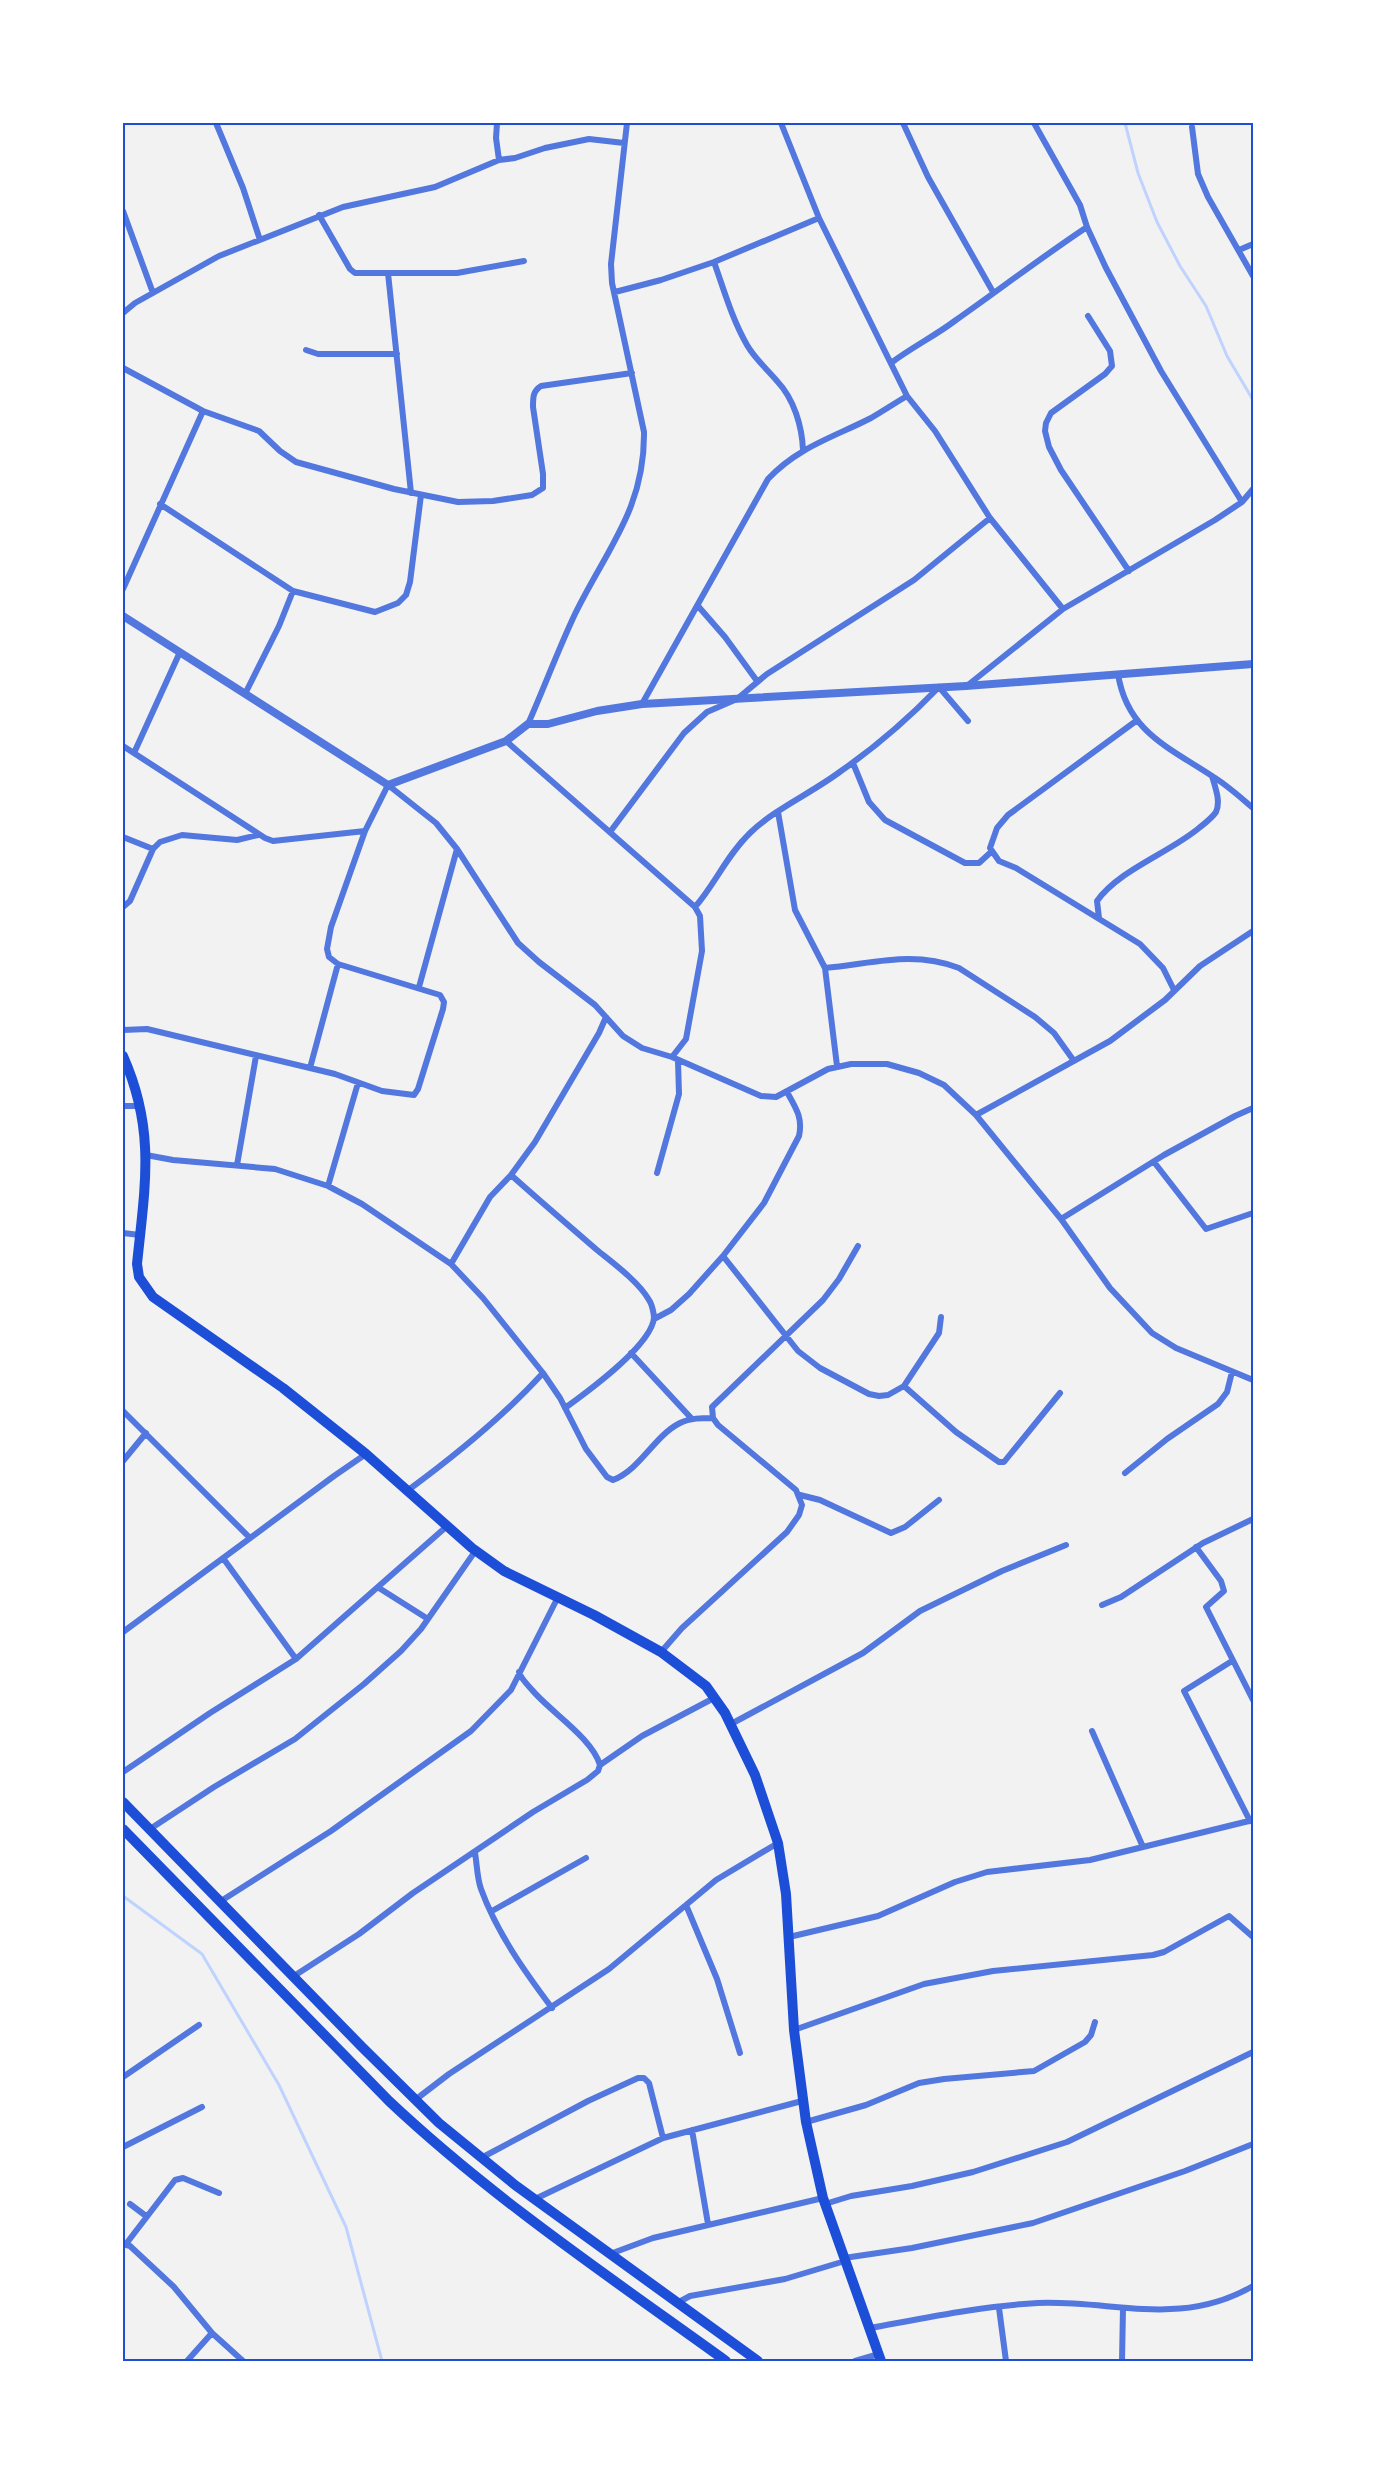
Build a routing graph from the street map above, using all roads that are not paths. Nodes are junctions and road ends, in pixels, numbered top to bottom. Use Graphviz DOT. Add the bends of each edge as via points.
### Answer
graph roads {
  1 [pos="216,123"];
  2 [pos="496,123"];
  3 [pos="627,123"];
  4 [pos="781,123"];
  5 [pos="903,123"];
  6 [pos="1034,123"];
  7 [pos="1192,127"];
  8 [pos="624,143"];
  9 [pos="499,160"];
  10 [pos="123,211"];
  11 [pos="319,215"];
  12 [pos="819,218"];
  13 [pos="1087,227"];
  14 [pos="260,240"];
  15 [pos="1253,244"];
  16 [pos="1239,250"];
  17 [pos="524,261"];
  18 [pos="714,262"];
  19 [pos="388,273"];
  20 [pos="1253,276"];
  21 [pos="615,292"];
  22 [pos="993,292"];
  23 [pos="153,293"];
  24 [pos="123,313"];
  25 [pos="1088,316"];
  26 [pos="306,350"];
  27 [pos="397,354"];
  28 [pos="891,363"];
  29 [pos="123,368"];
  30 [pos="632,373"];
  31 [pos="907,396"];
  32 [pos="204,411"];
  33 [pos="803,450"];
  34 [pos="1253,489"];
  35 [pos="411,493"];
  36 [pos="421,495"];
  37 [pos="1242,502"];
  38 [pos="160,504"];
  39 [pos="990,518"];
  40 [pos="1129,570"];
  41 [pos="123,589"];
  42 [pos="293,591"];
  43 [pos="698,606"];
  44 [pos="1064,609"];
  45 [pos="123,616"];
  46 [pos="180,652"];
  47 [pos="1253,664"];
  48 [pos="1118,674"];
  49 [pos="757,681"];
  50 [pos="966,686"];
  51 [pos="939,687"];
  52 [pos="246,692"];
  53 [pos="737,699"];
  54 [pos="642,704"];
  55 [pos="1136,721"];
  56 [pos="968,722"];
  57 [pos="528,724"];
  58 [pos="506,741"];
  59 [pos="123,746"];
  60 [pos="134,753"];
  61 [pos="853,763"];
  62 [pos="1212,776"];
  63 [pos="388,785"];
  64 [pos="1253,808"];
  65 [pos="778,812"];
  66 [pos="365,831"];
  67 [pos="610,832"];
  68 [pos="258,835"];
  69 [pos="123,837"];
  70 [pos="153,849"];
  71 [pos="457,849"];
  72 [pos="991,852"];
  73 [pos="123,907"];
  74 [pos="694,907"];
  75 [pos="1099,918"];
  76 [pos="1253,931"];
  77 [pos="338,964"];
  78 [pos="825,968"];
  79 [pos="418,987"];
  80 [pos="1174,990"];
  81 [pos="606,1017"];
  82 [pos="123,1030"];
  83 [pos="123,1056"];
  84 [pos="256,1056"];
  85 [pos="675,1059"];
  86 [pos="1074,1061"];
  87 [pos="837,1066"];
  88 [pos="310,1068"];
  89 [pos="358,1083"];
  90 [pos="788,1092"];
  91 [pos="123,1106"];
  92 [pos="140,1106"];
  93 [pos="1253,1108"];
  94 [pos="976,1115"];
  95 [pos="146,1155"];
  96 [pos="1154,1162"];
  97 [pos="237,1166"];
  98 [pos="657,1173"];
  99 [pos="511,1175"];
  100 [pos="328,1186"];
  101 [pos="1253,1213"];
  102 [pos="1061,1219"];
  103 [pos="123,1233"];
  104 [pos="140,1235"];
  105 [pos="858,1246"];
  106 [pos="723,1256"];
  107 [pos="451,1264"];
  108 [pos="941,1317"];
  109 [pos="654,1319"];
  110 [pos="786,1337"];
  111 [pos="631,1353"];
  112 [pos="1232,1372"];
  113 [pos="543,1373"];
  114 [pos="1253,1380"];
  115 [pos="904,1386"];
  116 [pos="1060,1393"];
  117 [pos="565,1408"];
  118 [pos="123,1411"];
  119 [pos="713,1418"];
  120 [pos="692,1419"];
  121 [pos="146,1433"];
  122 [pos="366,1454"];
  123 [pos="123,1461"];
  124 [pos="1125,1473"];
  125 [pos="407,1491"];
  126 [pos="800,1495"];
  127 [pos="939,1500"];
  128 [pos="1253,1519"];
  129 [pos="446,1527"];
  130 [pos="250,1538"];
  131 [pos="1066,1545"];
  132 [pos="1196,1547"];
  133 [pos="476,1550"];
  134 [pos="223,1557"];
  135 [pos="379,1587"];
  136 [pos="558,1598"];
  137 [pos="1102,1605"];
  138 [pos="428,1619"];
  139 [pos="123,1632"];
  140 [pos="661,1652"];
  141 [pos="296,1659"];
  142 [pos="1232,1661"];
  143 [pos="519,1671"];
  144 [pos="714,1698"];
  145 [pos="1253,1700"];
  146 [pos="731,1724"];
  147 [pos="1092,1731"];
  148 [pos="600,1765"];
  149 [pos="123,1773"];
  150 [pos="123,1802"];
  151 [pos="132,1811"];
  152 [pos="123,1819"];
  153 [pos="1252,1820"];
  154 [pos="123,1829"];
  155 [pos="150,1829"];
  156 [pos="778,1843"];
  157 [pos="1143,1847"];
  158 [pos="475,1853"];
  159 [pos="586,1858"];
  160 [pos="221,1901"];
  161 [pos="686,1905"];
  162 [pos="492,1911"];
  163 [pos="789,1937"];
  164 [pos="1253,1937"];
  165 [pos="294,1976"];
  166 [pos="552,2008"];
  167 [pos="1095,2022"];
  168 [pos="199,2025"];
  169 [pos="794,2031"];
  170 [pos="1253,2052"];
  171 [pos="740,2053"];
  172 [pos="123,2077"];
  173 [pos="416,2100"];
  174 [pos="802,2101"];
  175 [pos="202,2107"];
  176 [pos="806,2122"];
  177 [pos="692,2130"];
  178 [pos="663,2138"];
  179 [pos="1253,2144"];
  180 [pos="123,2147"];
  181 [pos="481,2158"];
  182 [pos="219,2193"];
  183 [pos="535,2199"];
  184 [pos="824,2201"];
  185 [pos="130,2204"];
  186 [pos="146,2216"];
  187 [pos="708,2224"];
  188 [pos="124,2244"];
  189 [pos="610,2254"];
  190 [pos="845,2259"];
  191 [pos="1253,2286"];
  192 [pos="677,2302"];
  193 [pos="999,2308"];
  194 [pos="1123,2308"];
  195 [pos="870,2328"];
  196 [pos="212,2333"];
  197 [pos="880,2358"];
  198 [pos="187,2361"];
  199 [pos="243,2361"];
  200 [pos="726,2361"];
  201 [pos="758,2361"];
  202 [pos="855,2361"];
  203 [pos="1006,2361"];
  204 [pos="1122,2361"];
  1 -- 14 [label="street"];
  2 -- 9 [label="street"];
  3 -- 8 [label="street"];
  4 -- 12 [label="street"];
  5 -- 22 [label="street" via="928,177"];
  6 -- 13 [label="street" via="1080,205"];
  7 -- 16 [label="street" via="1201,182"];
  8 -- 9 [label="street" via="589,139"];
  8 -- 21 [label="street" via="611,264"];
  9 -- 11 [label="street" via="435,188"];
  10 -- 23 [label="street"];
  11 -- 14 [label="street"];
  11 -- 19 [label="street" via="354,273"];
  12 -- 18 [label="street"];
  12 -- 28 [label="street"];
  13 -- 22 [label="street"];
  13 -- 37 [label="street" via="1161,371"];
  14 -- 23 [label="street" via="219,256"];
  15 -- 16 [label="street"];
  16 -- 20 [label="street"];
  17 -- 19 [label="street" via="457,273"];
  18 -- 21 [label="street"];
  18 -- 33 [label="street" via="748,347 790,400 802,429"];
  19 -- 27 [label="street"];
  21 -- 30 [label="street"];
  22 -- 28 [label="street"];
  23 -- 24 [label="street"];
  25 -- 40 [label="street" via="1110,351 1112,366 1051,413 1046,437 1061,470"];
  26 -- 27 [label="street" via="318,354"];
  27 -- 35 [label="street"];
  28 -- 31 [label="street"];
  29 -- 32 [label="street"];
  30 -- 36 [label="street" via="536,389 532,397 543,474 540,492 493,501 458,502"];
  30 -- 57 [label="street" via="644,432 644,457 636,490 624,526 575,614"];
  31 -- 33 [label="street" via="872,418"];
  31 -- 39 [label="street" via="935,431"];
  32 -- 35 [label="street" via="260,430 296,462"];
  32 -- 38 [label="street"];
  33 -- 43 [label="street" via="781,466 759,492"];
  34 -- 37 [label="street"];
  35 -- 36 [label="street"];
  36 -- 42 [label="street" via="410,582 398,603 375,612"];
  37 -- 40 [label="street"];
  38 -- 41 [label="street"];
  38 -- 42 [label="street"];
  39 -- 44 [label="street"];
  39 -- 49 [label="street" via="914,580"];
  40 -- 44 [label="street"];
  42 -- 52 [label="street"];
  43 -- 49 [label="street"];
  43 -- 54 [label="street"];
  44 -- 50 [label="street"];
  45 -- 46 [label="street"];
  46 -- 52 [label="street"];
  46 -- 60 [label="street"];
  47 -- 48 [label="street"];
  48 -- 50 [label="street"];
  48 -- 55 [label="street" via="1121,693"];
  49 -- 53 [label="street"];
  50 -- 51 [label="street"];
  51 -- 53 [label="street"];
  51 -- 56 [label="street"];
  51 -- 61 [label="street" via="907,720"];
  52 -- 63 [label="street"];
  53 -- 54 [label="street"];
  53 -- 67 [label="street" via="707,712 684,733"];
  54 -- 57 [label="street" via="548,724"];
  55 -- 62 [label="street" via="1182,759"];
  55 -- 72 [label="street" via="1008,815 990,843"];
  57 -- 58 [label="street"];
  58 -- 63 [label="street"];
  58 -- 67 [label="street"];
  59 -- 60 [label="street"];
  60 -- 68 [label="street"];
  61 -- 65 [label="street"];
  61 -- 72 [label="street" via="869,802 885,820 965,863 979,862"];
  62 -- 64 [label="street"];
  62 -- 75 [label="street" via="1218,799 1216,812 1184,841 1102,893 1097,901"];
  63 -- 66 [label="street"];
  63 -- 71 [label="street" via="436,823"];
  65 -- 74 [label="street" via="733,851"];
  65 -- 78 [label="street" via="795,910"];
  66 -- 68 [label="street" via="273,841"];
  66 -- 77 [label="street" via="328,938 329,957"];
  67 -- 74 [label="street"];
  68 -- 70 [label="street" via="237,840 182,835 160,842"];
  69 -- 70 [label="street"];
  70 -- 73 [label="street" via="141,879"];
  71 -- 79 [label="street"];
  71 -- 81 [label="street" via="518,942"];
  72 -- 75 [label="street" via="999,861"];
  74 -- 85 [label="street" via="700,916 702,951 686,1039"];
  75 -- 80 [label="street" via="1153,956"];
  76 -- 80 [label="street" via="1200,966"];
  77 -- 79 [label="street"];
  77 -- 88 [label="street"];
  78 -- 86 [label="street" via="907,958 959,968 1054,1032"];
  78 -- 87 [label="street"];
  79 -- 89 [label="street" via="440,995 444,1002 416,1093 400,1094"];
  80 -- 86 [label="street" via="1110,1041"];
  81 -- 85 [label="street" via="623,1036 642,1048"];
  81 -- 99 [label="street" via="536,1142"];
  82 -- 84 [label="street" via="147,1029"];
  83 -- 92 [label="main road"];
  84 -- 88 [label="street"];
  84 -- 97 [label="street"];
  85 -- 90 [label="street" via="761,1096 776,1097"];
  85 -- 98 [label="street" via="679,1094"];
  86 -- 94 [label="street"];
  87 -- 90 [label="street"];
  87 -- 94 [label="street" via="887,1064 919,1073 944,1085"];
  88 -- 89 [label="street"];
  89 -- 100 [label="street"];
  90 -- 106 [label="street" via="801,1117 799,1136 764,1203"];
  91 -- 92 [label="street"];
  92 -- 95 [label="main road"];
  93 -- 96 [label="street"];
  94 -- 102 [label="street"];
  95 -- 97 [label="street"];
  95 -- 104 [label="main road"];
  96 -- 101 [label="street" via="1206,1229"];
  96 -- 102 [label="street"];
  97 -- 100 [label="street" via="275,1169"];
  99 -- 107 [label="street" via="490,1197"];
  99 -- 109 [label="street" via="626,1274 650,1300"];
  100 -- 107 [label="street" via="362,1204"];
  102 -- 112 [label="street" via="1110,1288 1152,1334"];
  103 -- 104 [label="street"];
  104 -- 122 [label="main road" via="139,1277 153,1297 283,1388"];
  105 -- 110 [label="street" via="823,1300"];
  106 -- 109 [label="street" via="689,1294"];
  106 -- 110 [label="street"];
  107 -- 113 [label="street"];
  108 -- 115 [label="street" via="939,1333"];
  109 -- 111 [label="street"];
  110 -- 115 [label="street" via="820,1368 860,1391 879,1396"];
  110 -- 119 [label="street" via="715,1402"];
  111 -- 117 [label="street"];
  111 -- 120 [label="street"];
  112 -- 114 [label="street"];
  112 -- 124 [label="street" via="1227,1392 1218,1404"];
  113 -- 117 [label="street"];
  113 -- 125 [label="street" via="459,1453"];
  115 -- 116 [label="street" via="956,1432 999,1462 1004,1462"];
  117 -- 120 [label="street" via="586,1449 613,1480 634,1466 669,1430"];
  118 -- 121 [label="street"];
  119 -- 120 [label="street"];
  119 -- 126 [label="street" via="790,1482"];
  121 -- 123 [label="street"];
  121 -- 130 [label="street"];
  122 -- 125 [label="main road"];
  122 -- 130 [label="street"];
  125 -- 129 [label="main road"];
  126 -- 127 [label="street" via="891,1533"];
  126 -- 140 [label="street" via="799,1515 787,1532"];
  128 -- 132 [label="street"];
  129 -- 133 [label="main road"];
  129 -- 135 [label="street"];
  130 -- 134 [label="street"];
  131 -- 146 [label="street" via="920,1611 863,1653"];
  132 -- 137 [label="street" via="1121,1597"];
  132 -- 142 [label="street" via="1224,1588 1206,1607"];
  133 -- 136 [label="main road" via="504,1571"];
  133 -- 138 [label="street"];
  134 -- 139 [label="street"];
  134 -- 141 [label="street"];
  135 -- 138 [label="street"];
  135 -- 141 [label="street"];
  136 -- 140 [label="main road"];
  136 -- 143 [label="street"];
  138 -- 155 [label="street" via="401,1651 309,1729"];
  140 -- 144 [label="main road" via="706,1686"];
  141 -- 149 [label="street"];
  142 -- 145 [label="street"];
  142 -- 153 [label="street" via="1184,1691"];
  143 -- 148 [label="street" via="537,1696 589,1746"];
  143 -- 160 [label="street" via="511,1690 471,1731 331,1832"];
  144 -- 146 [label="main road"];
  144 -- 148 [label="street" via="642,1736"];
  146 -- 156 [label="main road" via="755,1775"];
  147 -- 157 [label="street"];
  148 -- 158 [label="street" via="598,1772 587,1780"];
  150 -- 151 [label="main road"];
  151 -- 152 [label="main road"];
  151 -- 155 [label="main road"];
  153 -- 157 [label="street"];
  154 -- 200 [label="main road" via="426,2136 503,2199"];
  155 -- 160 [label="main road"];
  156 -- 161 [label="street" via="716,1880"];
  156 -- 163 [label="main road"];
  157 -- 163 [label="street" via="1063,1865 987,1872 878,1916"];
  158 -- 162 [label="street" via="480,1888"];
  158 -- 165 [label="street"];
  159 -- 162 [label="street"];
  160 -- 165 [label="main road"];
  161 -- 166 [label="street" via="609,1969"];
  161 -- 171 [label="street" via="710,1960"];
  162 -- 166 [label="street" via="525,1972"];
  163 -- 169 [label="main road"];
  164 -- 169 [label="street" via="1229,1916 1153,1955 993,1971 924,1984"];
  165 -- 173 [label="main road"];
  166 -- 173 [label="street" via="449,2074"];
  167 -- 176 [label="street" via="1085,2042 1034,2071 920,2083 866,2105"];
  168 -- 172 [label="street"];
  169 -- 174 [label="main road"];
  170 -- 184 [label="street" via="1067,2142 973,2172"];
  173 -- 181 [label="main road"];
  174 -- 176 [label="main road"];
  174 -- 177 [label="street"];
  175 -- 180 [label="street"];
  176 -- 184 [label="main road"];
  177 -- 178 [label="street"];
  177 -- 187 [label="street"];
  178 -- 181 [label="street" via="649,2083 638,2078"];
  178 -- 183 [label="street"];
  179 -- 190 [label="street" via="1033,2223"];
  181 -- 183 [label="main road"];
  182 -- 186 [label="street" via="179,2178 172,2181"];
  183 -- 189 [label="main road"];
  184 -- 187 [label="street"];
  184 -- 190 [label="main road"];
  185 -- 186 [label="street"];
  186 -- 188 [label="street"];
  187 -- 189 [label="street" via="652,2238"];
  188 -- 196 [label="street" via="174,2287"];
  189 -- 192 [label="main road"];
  190 -- 192 [label="street" via="785,2279 690,2296"];
  190 -- 195 [label="main road"];
  191 -- 194 [label="street" via="1182,2310"];
  192 -- 201 [label="main road"];
  193 -- 194 [label="street" via="1076,2303"];
  193 -- 195 [label="street"];
  193 -- 203 [label="street"];
  194 -- 204 [label="street"];
  195 -- 197 [label="main road"];
  196 -- 198 [label="street"];
  196 -- 199 [label="street"];
  197 -- 202 [label="street"];
}
